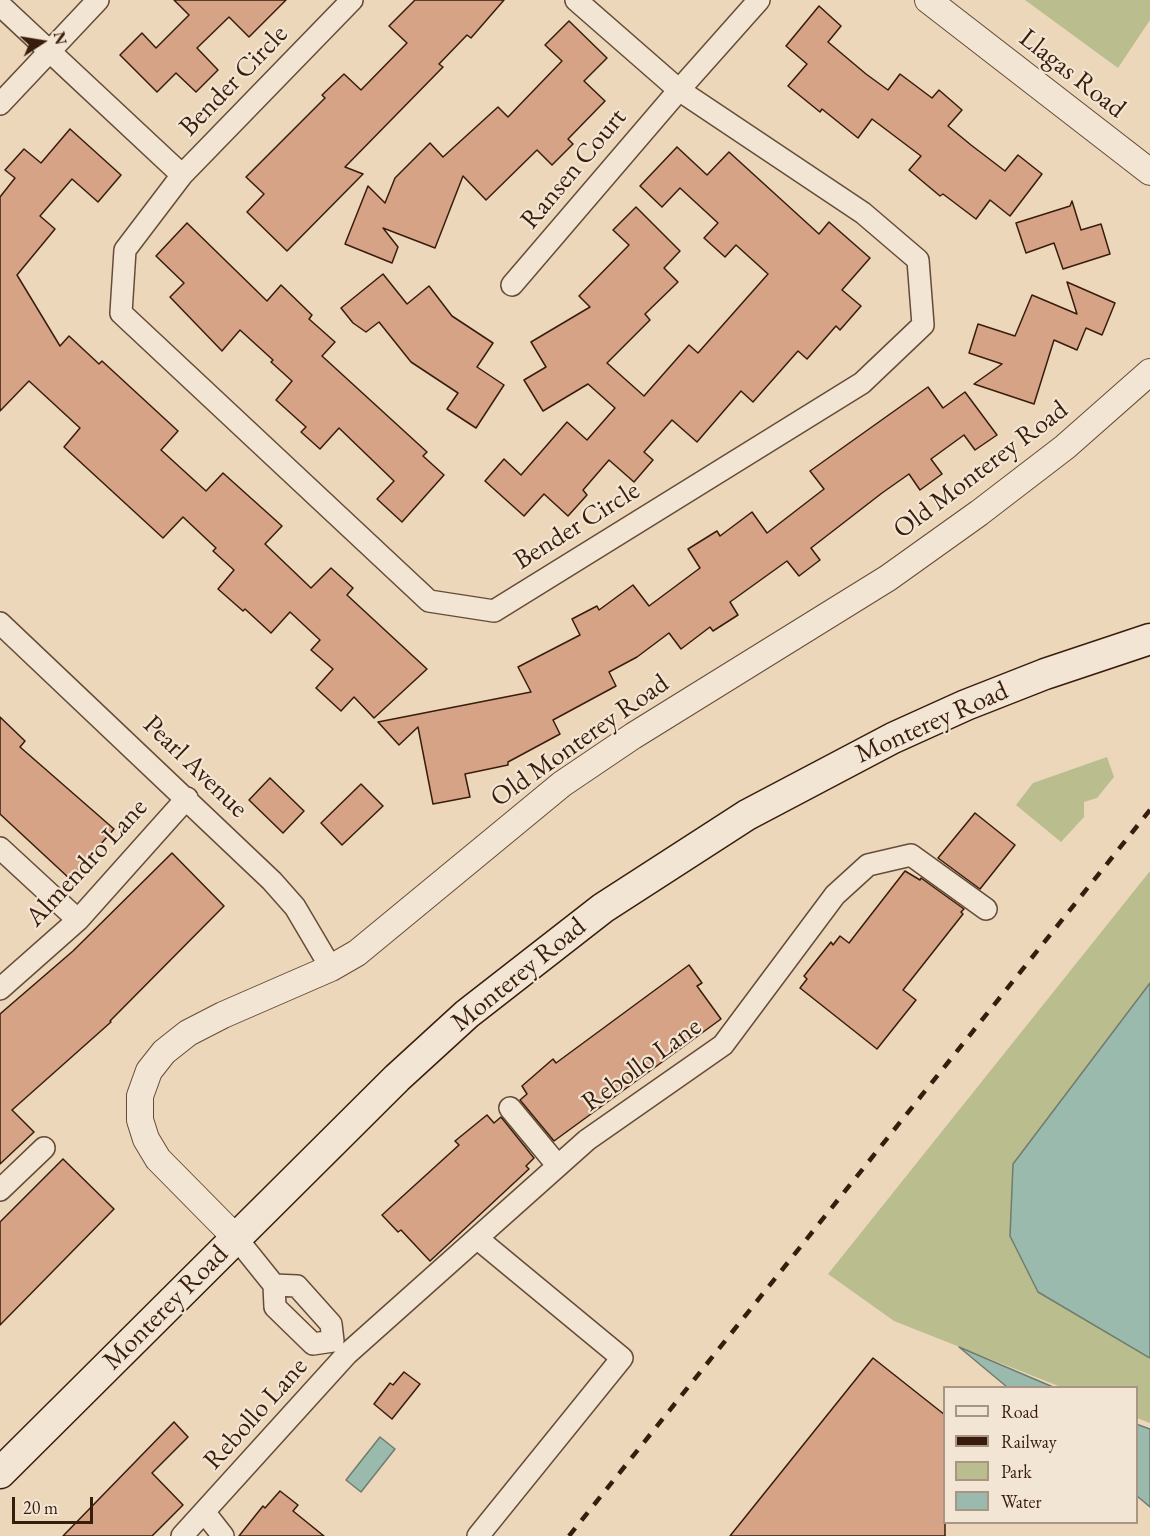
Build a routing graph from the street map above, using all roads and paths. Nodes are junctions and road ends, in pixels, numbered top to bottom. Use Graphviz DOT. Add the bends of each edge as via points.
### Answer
graph roads {
  1 [pos="98,0"];
  2 [pos="352,0"];
  3 [pos="576,0"];
  4 [pos="759,0"];
  5 [pos="928,0"];
  6 [pos="0,4"];
  7 [pos="49,53"];
  8 [pos="679,90"];
  9 [pos="0,104"];
  10 [pos="1150,172"];
  11 [pos="183,175"];
  12 [pos="512,285"];
  13 [pos="1150,372"];
  14 [pos="0,623"];
  15 [pos="1150,639"];
  16 [pos="187,798"];
  17 [pos="0,848"];
  18 [pos="986,909"];
  19 [pos="78,920"];
  20 [pos="331,968"];
  21 [pos="0,989"];
  22 [pos="510,1108"];
  23 [pos="44,1148"];
  24 [pos="558,1166"];
  25 [pos="0,1190"];
  26 [pos="237,1239"];
  27 [pos="478,1239"];
  28 [pos="274,1285"];
  29 [pos="340,1348"];
  30 [pos="0,1473"];
  31 [pos="206,1513"];
  32 [pos="182,1536"];
  33 [pos="223,1536"];
  34 [pos="478,1536"];
  1 -- 7 [label="street"];
  2 -- 11 [label="street, Bender Circle"];
  3 -- 8 [label="street, Bender Circle"];
  4 -- 8 [label="street"];
  5 -- 10 [label="street, Llagas Road"];
  6 -- 7 [label="street, Bender Circle"];
  7 -- 9 [label="street"];
  7 -- 11 [label="street, Bender Circle"];
  8 -- 11 [label="street, Bender Circle" via="863,213 918,260 923,325 862,383 494,611 429,602 121,313 125,250"];
  8 -- 12 [label="street, Ransen Court"];
  13 -- 20 [label="street, Old Monterey Road" via="1065,447 980,513 888,578 562,784 381,934"];
  14 -- 16 [label="street, Pearl Avenue"];
  15 -- 26 [label="main road, Monterey Road" via="1035,678 893,738 747,815 677,859 584,922 467,1014 397,1078"];
  16 -- 19 [label="street, Almendro Lane"];
  16 -- 20 [label="street, Pearl Avenue" via="295,907"];
  17 -- 19 [label="street"];
  18 -- 24 [label="street, Rebollo Lane" via="911,855 868,865 835,895 723,1045 586,1140"];
  19 -- 21 [label="street, Almendro Lane"];
  20 -- 26 [label="street, Old Monterey Road" via="188,1033 164,1052 149,1071 140,1096 140,1120 158,1159"];
  22 -- 24 [label="street"];
  23 -- 25 [label="street"];
  24 -- 27 [label="street, Rebollo Lane"];
  26 -- 28 [label="street, Rebollo Lane"];
  26 -- 30 [label="main road, Monterey Road"];
  27 -- 29 [label="street, Rebollo Lane"];
  27 -- 34 [label="street" via="622,1358"];
  28 -- 29 [label="street, Rebollo Lane" via="297,1286 331,1324"];
  28 -- 29 [label="street, Rebollo Lane" via="275,1307 312,1344"];
  29 -- 31 [label="street, Rebollo Lane"];
  31 -- 32 [label="street, Rebollo Lane"];
  31 -- 33 [label="street"];
}
